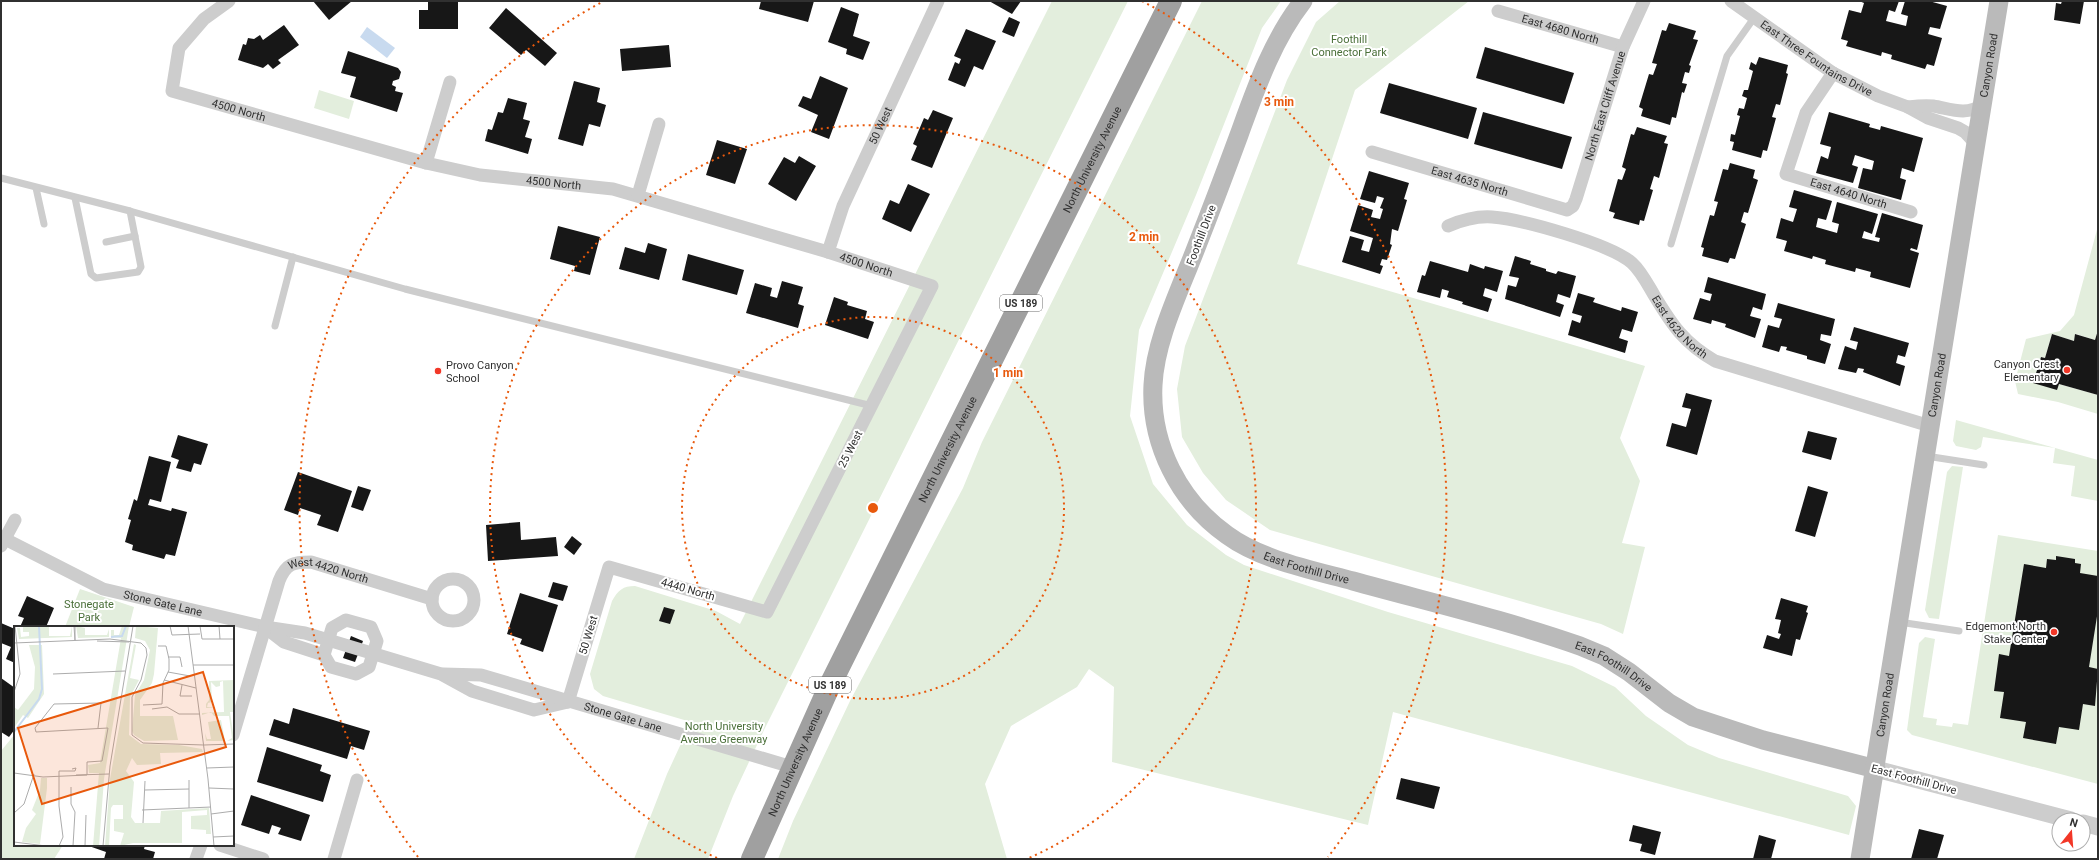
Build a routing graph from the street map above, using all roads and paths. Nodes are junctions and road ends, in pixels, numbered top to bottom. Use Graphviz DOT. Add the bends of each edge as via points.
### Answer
graph roads {
  1 [pos="229,1"];
  2 [pos="938,1"];
  3 [pos="1171,1"];
  4 [pos="1303,1"];
  5 [pos="1644,1"];
  6 [pos="1731,1"];
  7 [pos="1999,1"];
  8 [pos="1498,11"];
  9 [pos="1754,18"];
  10 [pos="1623,47"];
  11 [pos="1833,73"];
  12 [pos="450,82"];
  13 [pos="1982,105"];
  14 [pos="1908,106"];
  15 [pos="659,124"];
  16 [pos="1976,144"];
  17 [pos="1372,152"];
  18 [pos="426,163"];
  19 [pos="1,178"];
  20 [pos="36,188"];
  21 [pos="638,195"];
  22 [pos="75,198"];
  23 [pos="1567,210"];
  24 [pos="130,211"];
  25 [pos="1911,212"];
  26 [pos="44,224"];
  27 [pos="1448,226"];
  28 [pos="135,236"];
  29 [pos="106,242"];
  30 [pos="1672,244"];
  31 [pos="828,252"];
  32 [pos="293,256"];
  33 [pos="932,286"];
  34 [pos="275,326"];
  35 [pos="872,406"];
  36 [pos="1930,426"];
  37 [pos="1926,456"];
  38 [pos="1984,465"];
  39 [pos="1176,479"];
  40 [pos="15,520"];
  41 [pos="2,541"];
  42 [pos="609,567"];
  43 [pos="432,599"];
  44 [pos="767,612"];
  45 [pos="1899,622"];
  46 [pos="265,627"];
  47 [pos="1959,631"];
  48 [pos="328,640"];
  49 [pos="373,654"];
  50 [pos="324,655"];
  51 [pos="441,674"];
  52 [pos="568,702"];
  53 [pos="234,732"];
  54 [pos="792,767"];
  55 [pos="1876,769"];
  56 [pos="357,780"];
  57 [pos="2051,815"];
  58 [pos="201,846"];
  59 [pos="223,846"];
  60 [pos="196,859"];
  61 [pos="263,859"];
  62 [pos="334,859"];
  63 [pos="752,859"];
  64 [pos="1860,859"];
  1 -- 18 [label="street, 4500 North" via="204,19 179,48 172,91"];
  2 -- 31 [label="street, 50 West" via="843,206"];
  3 -- 54 [label="highway, North University Avenue / US 189" via="832,680"];
  4 -- 39 [label="main road, Foothill Drive" via="1277,40 1257,85 1158,353 1153,385 1156,427"];
  5 -- 10 [label="street, North East Cliff Avenue"];
  6 -- 9 [label="street, East Three Fountains Drive"];
  7 -- 13 [label="main road, Canyon Road"];
  8 -- 10 [label="street, East 4680 North"];
  9 -- 11 [label="street, East Three Fountains Drive"];
  9 -- 30 [label="lane" via="1727,56"];
  10 -- 23 [label="street, North East Cliff Avenue" via="1576,199 1573,206"];
  11 -- 14 [label="street, East Three Fountains Drive" via="1878,96"];
  11 -- 25 [label="street, East 4640 North" via="1806,113 1786,174"];
  12 -- 18 [label="street"];
  13 -- 14 [label="street, East Three Fountains Drive" via="1964,111 1924,105"];
  13 -- 16 [label="main road, Canyon Road"];
  14 -- 16 [label="street, East Three Fountains Drive" via="1928,118 1958,128"];
  15 -- 21 [label="street"];
  16 -- 36 [label="main road, Canyon Road"];
  17 -- 23 [label="street, East 4635 North"];
  18 -- 21 [label="street, 4500 North" via="480,175 613,188"];
  19 -- 20 [label="lane"];
  20 -- 22 [label="lane"];
  20 -- 26 [label="lane"];
  21 -- 31 [label="street, 4500 North"];
  22 -- 24 [label="lane"];
  22 -- 28 [label="lane" via="91,274 96,278 138,272 141,267"];
  24 -- 28 [label="lane"];
  24 -- 32 [label="lane"];
  27 -- 36 [label="street, East 4620 North" via="1469,219 1491,217 1513,220 1611,249 1632,263 1680,335 1690,345 1715,361"];
  28 -- 29 [label="lane"];
  31 -- 33 [label="street, 4500 North"];
  32 -- 34 [label="lane"];
  32 -- 35 [label="lane" via="405,289"];
  33 -- 35 [label="street, 25 West"];
  35 -- 44 [label="street, 25 West"];
  36 -- 37 [label="main road, Canyon Road"];
  37 -- 38 [label="lane"];
  37 -- 45 [label="main road, Canyon Road"];
  39 -- 55 [label="main road, East Foothill Drive" via="1186,496 1204,516 1228,536 1267,555 1287,563 1580,646 1604,656 1669,703 1693,717 1763,740"];
  40 -- 41 [label="street"];
  41 -- 46 [label="street, Stone Gate Lane" via="103,589"];
  42 -- 44 [label="street, 4440 North"];
  42 -- 52 [label="street, 50 West"];
  43 -- 46 [label="street, West 4420 North" via="312,562 294,562 282,574"];
  45 -- 47 [label="lane"];
  45 -- 55 [label="main road, Canyon Road"];
  46 -- 48 [label="street, Stone Gate Lane" via="305,633"];
  46 -- 50 [label="street, Stone Gate Lane" via="284,642"];
  46 -- 53 [label="street, West 4420 North"];
  48 -- 49 [label="street, Stone Gate Lane"];
  48 -- 49 [label="street, Stone Gate Lane" via="332,628 346,620 371,627 377,641"];
  48 -- 50 [label="street, Stone Gate Lane"];
  49 -- 50 [label="street, Stone Gate Lane" via="369,666 356,674 331,667"];
  49 -- 51 [label="street, Stone Gate Lane"];
  51 -- 52 [label="street, Stone Gate Lane" via="481,675"];
  51 -- 52 [label="street, Stone Gate Lane" via="472,691 534,710"];
  52 -- 54 [label="street, Stone Gate Lane"];
  54 -- 63 [label="highway, North University Avenue / US 189"];
  55 -- 57 [label="street, East Foothill Drive"];
  55 -- 64 [label="main road, Canyon Road"];
  56 -- 62 [label="street"];
  58 -- 60 [label="street"];
  59 -- 61 [label="street"];
}
